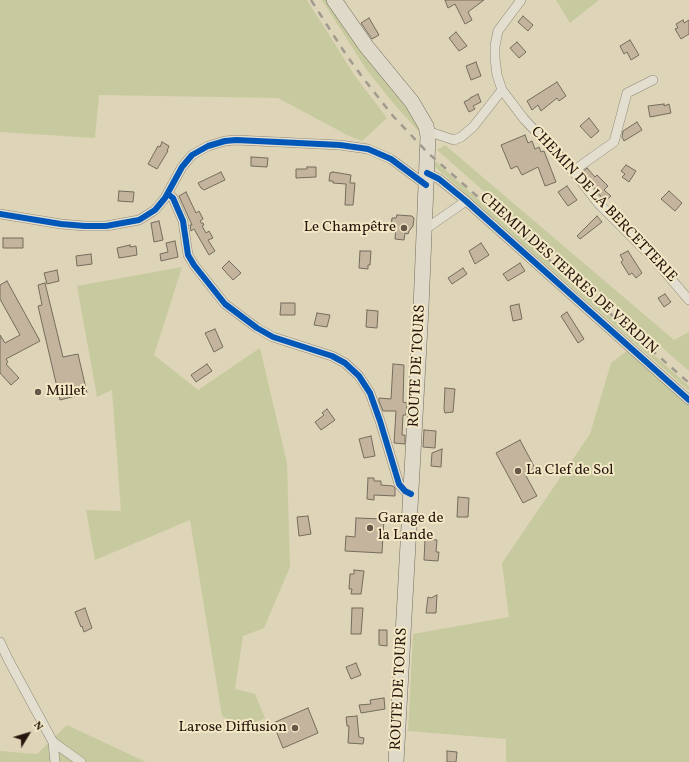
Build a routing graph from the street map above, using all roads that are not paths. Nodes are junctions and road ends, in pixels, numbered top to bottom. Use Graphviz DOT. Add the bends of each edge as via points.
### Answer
graph roads {
  1 [pos="334,0"];
  2 [pos="521,0"];
  3 [pos="654,80"];
  4 [pos="502,90"];
  5 [pos="427,131"];
  6 [pos="573,171"];
  7 [pos="426,179"];
  8 [pos="168,194"];
  9 [pos="466,201"];
  10 [pos="0,214"];
  11 [pos="424,230"];
  12 [pos="689,300"];
  13 [pos="689,400"];
  14 [pos="411,494"];
  15 [pos="0,642"];
  16 [pos="52,742"];
  17 [pos="55,762"];
  18 [pos="81,762"];
  19 [pos="396,762"];
  1 -- 5 [label="main road, ROUTE DE TOURS" via="366,46 412,102"];
  2 -- 4 [label="street" via="498,31 495,58"];
  3 -- 6 [label="street" via="627,93 614,142"];
  4 -- 5 [label="street" via="462,138 454,140"];
  4 -- 6 [label="street, CHEMIN DE LA BERCETTERIE" via="524,119"];
  5 -- 7 [label="main road, ROUTE DE TOURS"];
  6 -- 12 [label="street, CHEMIN DE LA BERCETTERIE" via="598,203 654,259"];
  7 -- 8 [label="street, CHEMIN DES TERRES DE VERDIN" via="368,149 340,145 236,140 208,146 192,155 182,167"];
  7 -- 9 [label="street, CHEMIN DES TERRES DE VERDIN" via="440,179"];
  7 -- 11 [label="main road, ROUTE DE TOURS"];
  8 -- 10 [label="street, CHEMIN DES TERRES DE VERDIN" via="155,210 144,218 106,226 74,225"];
  8 -- 14 [label="street" via="173,198 183,221 188,255 225,304 257,328 332,356 345,363 359,376 370,393 380,420 399,484"];
  9 -- 11 [label="street"];
  9 -- 13 [label="street, CHEMIN DES TERRES DE VERDIN"];
  11 -- 14 [label="main road, ROUTE DE TOURS"];
  14 -- 19 [label="main road, ROUTE DE TOURS"];
  15 -- 16 [label="street"];
  16 -- 17 [label="street"];
  16 -- 18 [label="street"];
}
